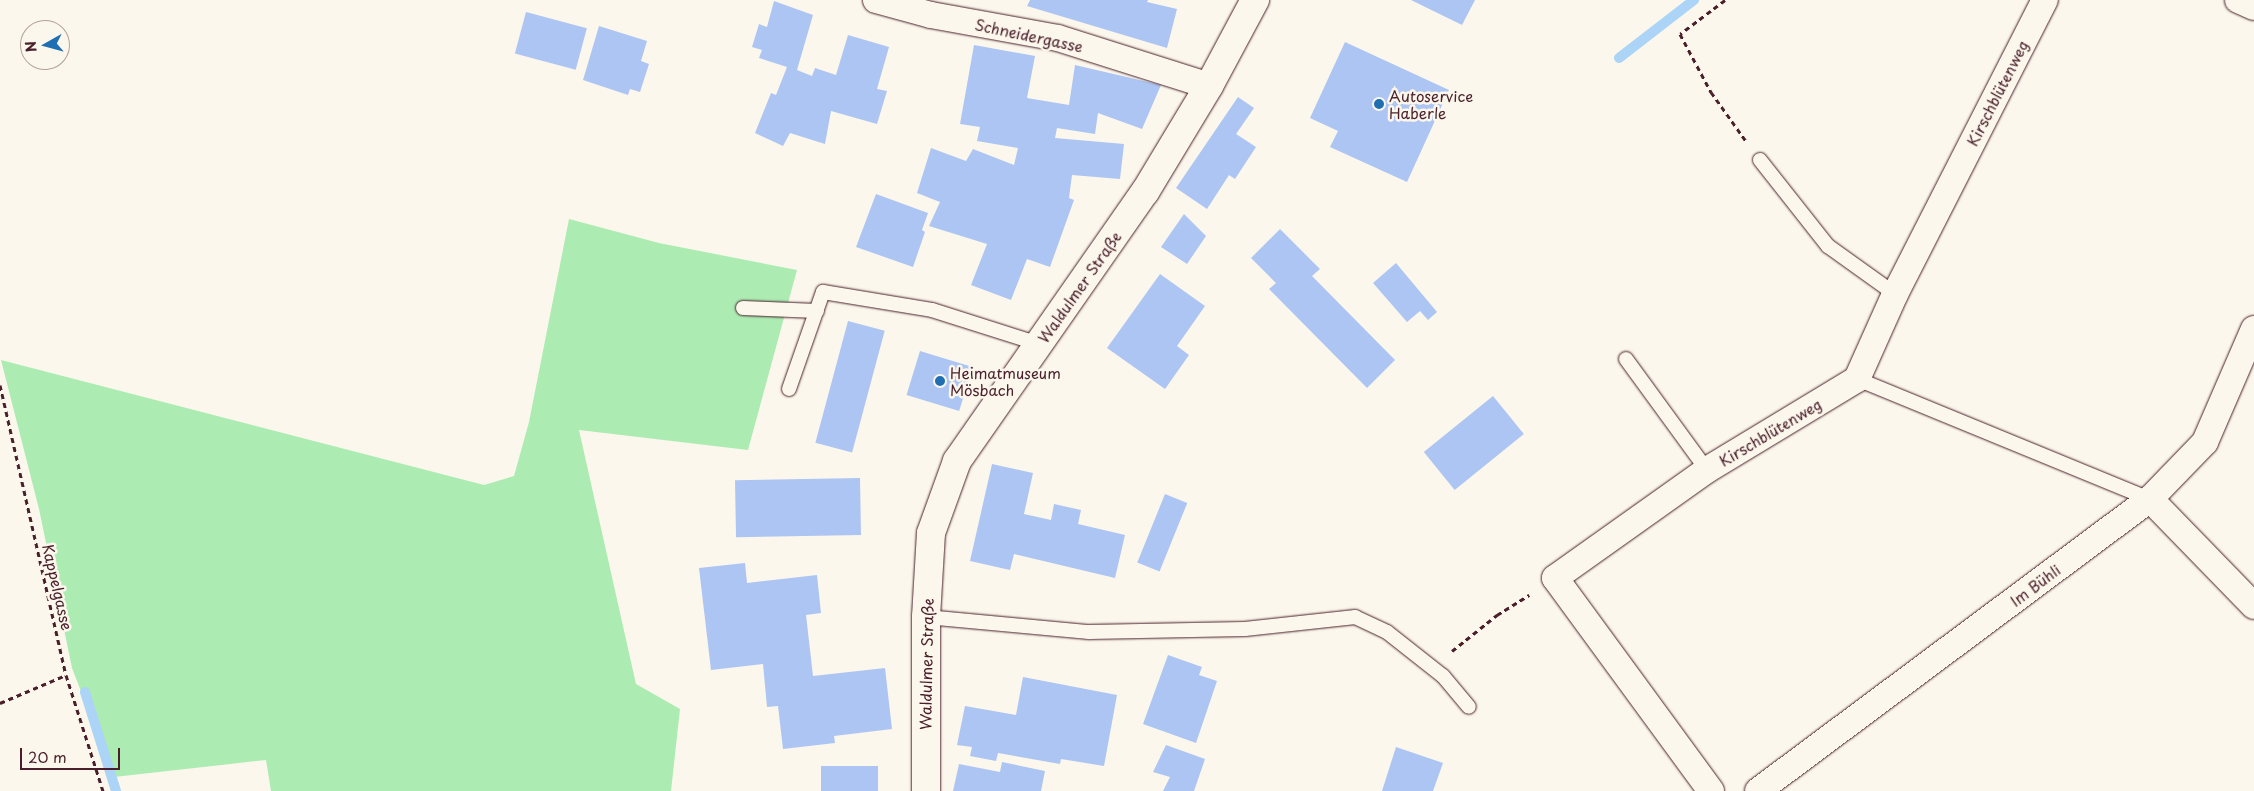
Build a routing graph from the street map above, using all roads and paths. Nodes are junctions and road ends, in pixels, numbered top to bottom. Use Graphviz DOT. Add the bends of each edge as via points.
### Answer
graph roads {
  1 [pos="876,0"];
  2 [pos="1255,0"];
  3 [pos="1725,0"];
  4 [pos="2045,0"];
  5 [pos="2238,0"];
  6 [pos="2254,7"];
  7 [pos="1209,86"];
  8 [pos="1760,160"];
  9 [pos="1895,294"];
  10 [pos="743,308"];
  11 [pos="817,311"];
  12 [pos="2254,329"];
  13 [pos="1039,344"];
  14 [pos="1626,359"];
  15 [pos="1857,379"];
  16 [pos="0,385"];
  17 [pos="789,389"];
  18 [pos="1707,470"];
  19 [pos="2150,499"];
  20 [pos="1555,578"];
  21 [pos="2254,606"];
  22 [pos="926,617"];
  23 [pos="1432,667"];
  24 [pos="66,675"];
  25 [pos="0,703"];
  26 [pos="1469,707"];
  27 [pos="103,791"];
  28 [pos="926,791"];
  29 [pos="1711,791"];
  30 [pos="1758,791"];
  1 -- 7 [label="street, Schneidergasse" via="930,16 1058,38"];
  2 -- 7 [label="street, Waldulmer Straße"];
  3 -- 8 [label="path" via="1680,34 1712,92"];
  4 -- 9 [label="street, Kirschblütenweg"];
  5 -- 6 [label="street"];
  7 -- 13 [label="street, Waldulmer Straße" via="1145,192"];
  8 -- 9 [label="lane" via="1828,246"];
  9 -- 15 [label="street, Kirschblütenweg"];
  10 -- 11 [label="lane"];
  11 -- 13 [label="lane" via="823,292 932,310"];
  11 -- 17 [label="lane"];
  12 -- 19 [label="street, Im Bühli" via="2205,442"];
  13 -- 22 [label="street, Waldulmer Straße" via="957,461 931,533"];
  14 -- 18 [label="lane"];
  15 -- 18 [label="street, Kirschblütenweg"];
  15 -- 19 [label="lane"];
  16 -- 24 [label="path, Kappelgasse"];
  18 -- 20 [label="street, Kirschblütenweg"];
  19 -- 21 [label="street"];
  19 -- 30 [label="street, Im Bühli"];
  20 -- 23 [label="path" via="1497,615"];
  20 -- 29 [label="street"];
  22 -- 23 [label="lane" via="1089,632 1245,629 1355,617 1387,632"];
  22 -- 28 [label="street, Waldulmer Straße"];
  23 -- 26 [label="lane"];
  24 -- 25 [label="path"];
  24 -- 27 [label="path, Kappelgasse"];
}
